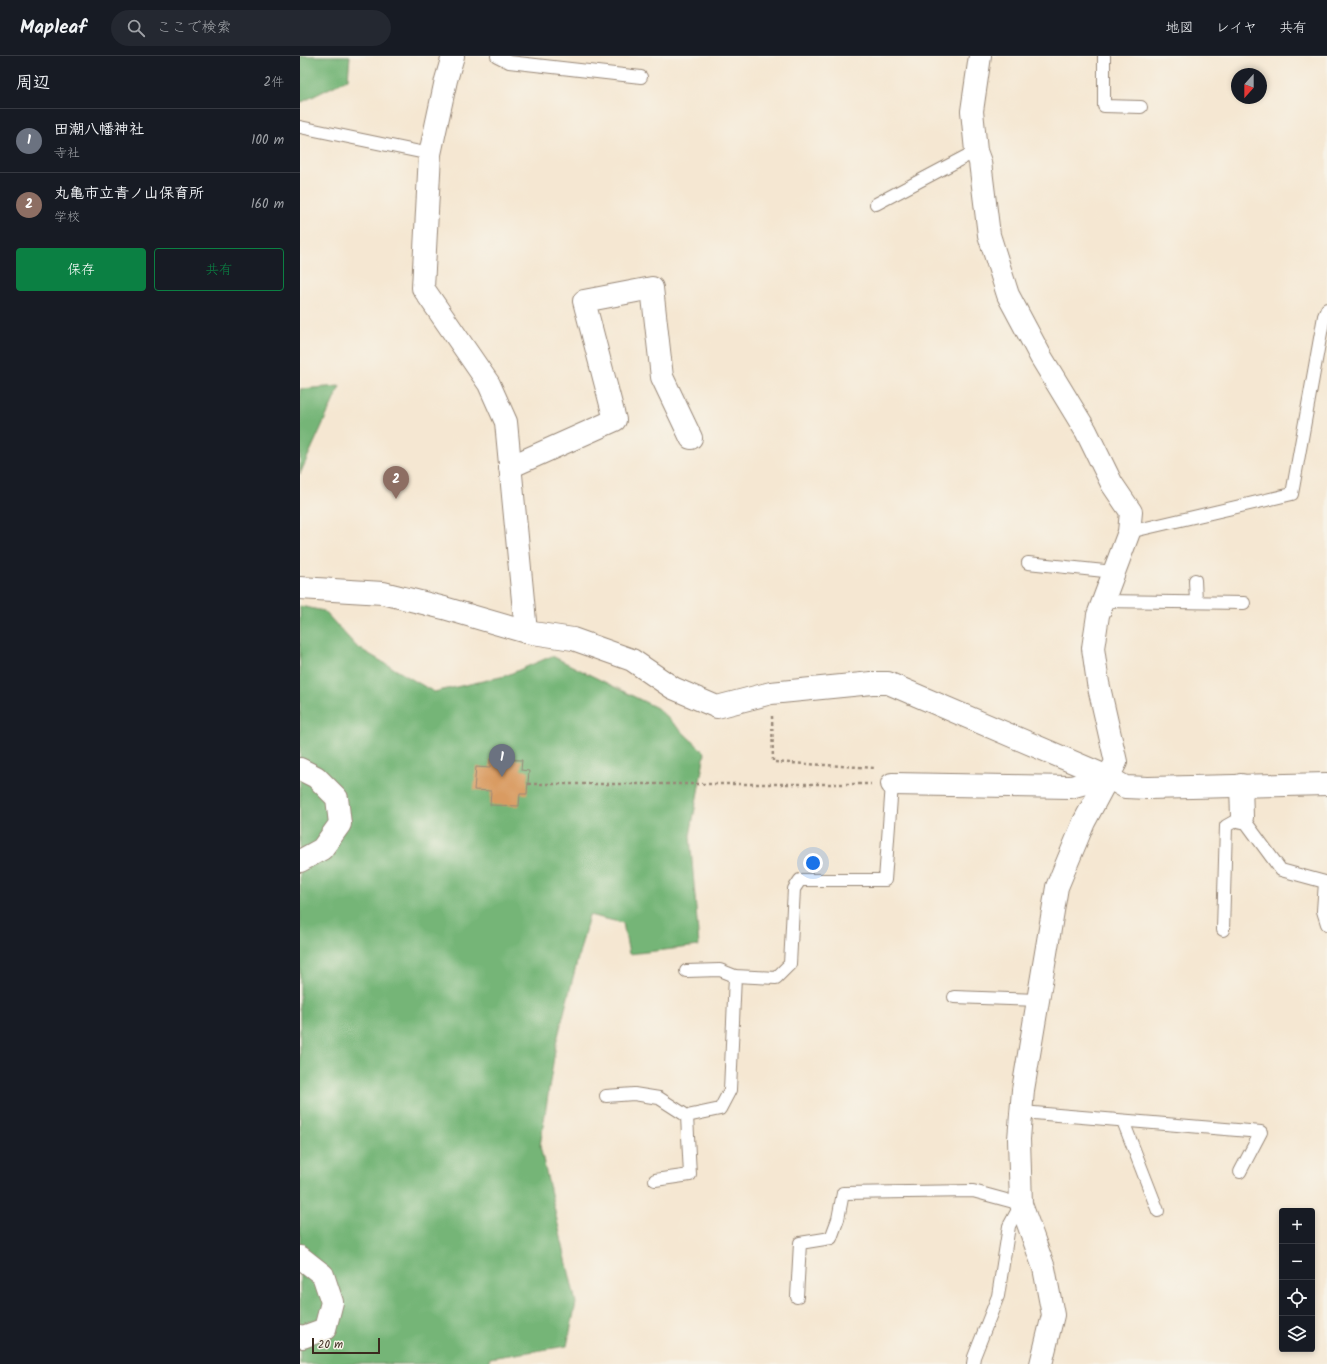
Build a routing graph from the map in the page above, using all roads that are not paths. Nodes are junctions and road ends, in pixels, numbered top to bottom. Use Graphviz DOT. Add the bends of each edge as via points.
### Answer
graph roads {
  1 [pos="454,56"];
  2 [pos="497,56"];
  3 [pos="980,56"];
  4 [pos="1104,56"];
  5 [pos="641,77"];
  6 [pos="1141,107"];
  7 [pos="300,127"];
  8 [pos="976,151"];
  9 [pos="430,154"];
  10 [pos="876,204"];
  11 [pos="1327,309"];
  12 [pos="690,438"];
  13 [pos="510,467"];
  14 [pos="1129,532"];
  15 [pos="1028,563"];
  16 [pos="1114,572"];
  17 [pos="1195,580"];
  18 [pos="300,588"];
  19 [pos="1103,601"];
  20 [pos="1196,602"];
  21 [pos="1244,603"];
  22 [pos="526,632"];
  23 [pos="300,769"];
  24 [pos="1108,778"];
  25 [pos="892,784"];
  26 [pos="1327,784"];
  27 [pos="1241,785"];
  28 [pos="1242,817"];
  29 [pos="300,861"];
  30 [pos="1327,924"];
  31 [pos="1223,930"];
  32 [pos="686,971"];
  33 [pos="735,976"];
  34 [pos="954,997"];
  35 [pos="1038,1000"];
  36 [pos="606,1096"];
  37 [pos="1022,1112"];
  38 [pos="688,1116"];
  39 [pos="1123,1121"];
  40 [pos="1240,1172"];
  41 [pos="655,1180"];
  42 [pos="1021,1204"];
  43 [pos="1158,1211"];
  44 [pos="300,1257"];
  45 [pos="797,1297"];
  46 [pos="300,1336"];
  47 [pos="973,1364"];
  48 [pos="1042,1364"];
  1 -- 9 [label="street" via="446,80"];
  2 -- 5 [label="lane" via="509,62"];
  3 -- 8 [label="street" via="972,111"];
  4 -- 6 [label="lane" via="1104,106"];
  7 -- 9 [label="lane"];
  8 -- 10 [label="lane"];
  8 -- 14 [label="street" via="980,162 989,235 1008,296 1086,431 1112,484 1131,512"];
  9 -- 13 [label="street" via="423,288 489,384 506,422"];
  11 -- 14 [label="lane" via="1292,494"];
  12 -- 13 [label="street" via="662,377 652,288 584,301 614,420"];
  13 -- 22 [label="street"];
  14 -- 16 [label="street"];
  15 -- 16 [label="lane"];
  16 -- 19 [label="street"];
  17 -- 20 [label="lane"];
  18 -- 22 [label="street" via="383,593"];
  19 -- 20 [label="lane"];
  19 -- 24 [label="street" via="1093,648 1098,683 1116,762"];
  20 -- 21 [label="lane"];
  22 -- 24 [label="street" via="573,639 632,660 673,688 717,707 771,693 888,683"];
  23 -- 29 [label="street" via="316,777 337,798 340,824 322,850"];
  24 -- 25 [label="street" via="1070,787"];
  24 -- 27 [label="street" via="1125,787"];
  24 -- 35 [label="street" via="1084,822 1057,887"];
  25 -- 33 [label="lane" via="885,880 800,880 794,889 790,964 776,978"];
  26 -- 27 [label="street"];
  27 -- 28 [label="street"];
  28 -- 30 [label="lane" via="1281,870 1325,882 1323,911"];
  28 -- 31 [label="lane" via="1226,826"];
  32 -- 33 [label="lane" via="720,970"];
  33 -- 38 [label="lane" via="730,1090 720,1109"];
  34 -- 35 [label="lane"];
  35 -- 37 [label="street"];
  36 -- 38 [label="lane" via="634,1094 659,1098"];
  37 -- 39 [label="lane"];
  37 -- 42 [label="street"];
  38 -- 41 [label="lane" via="690,1175"];
  39 -- 40 [label="lane" via="1261,1132"];
  39 -- 43 [label="lane"];
  42 -- 45 [label="lane" via="973,1191 843,1194 831,1238 800,1243"];
  42 -- 47 [label="lane" via="1009,1226 998,1296"];
  42 -- 48 [label="street" via="1044,1268 1053,1315"];
  44 -- 46 [label="street" via="323,1275 332,1302 325,1329"];
}
